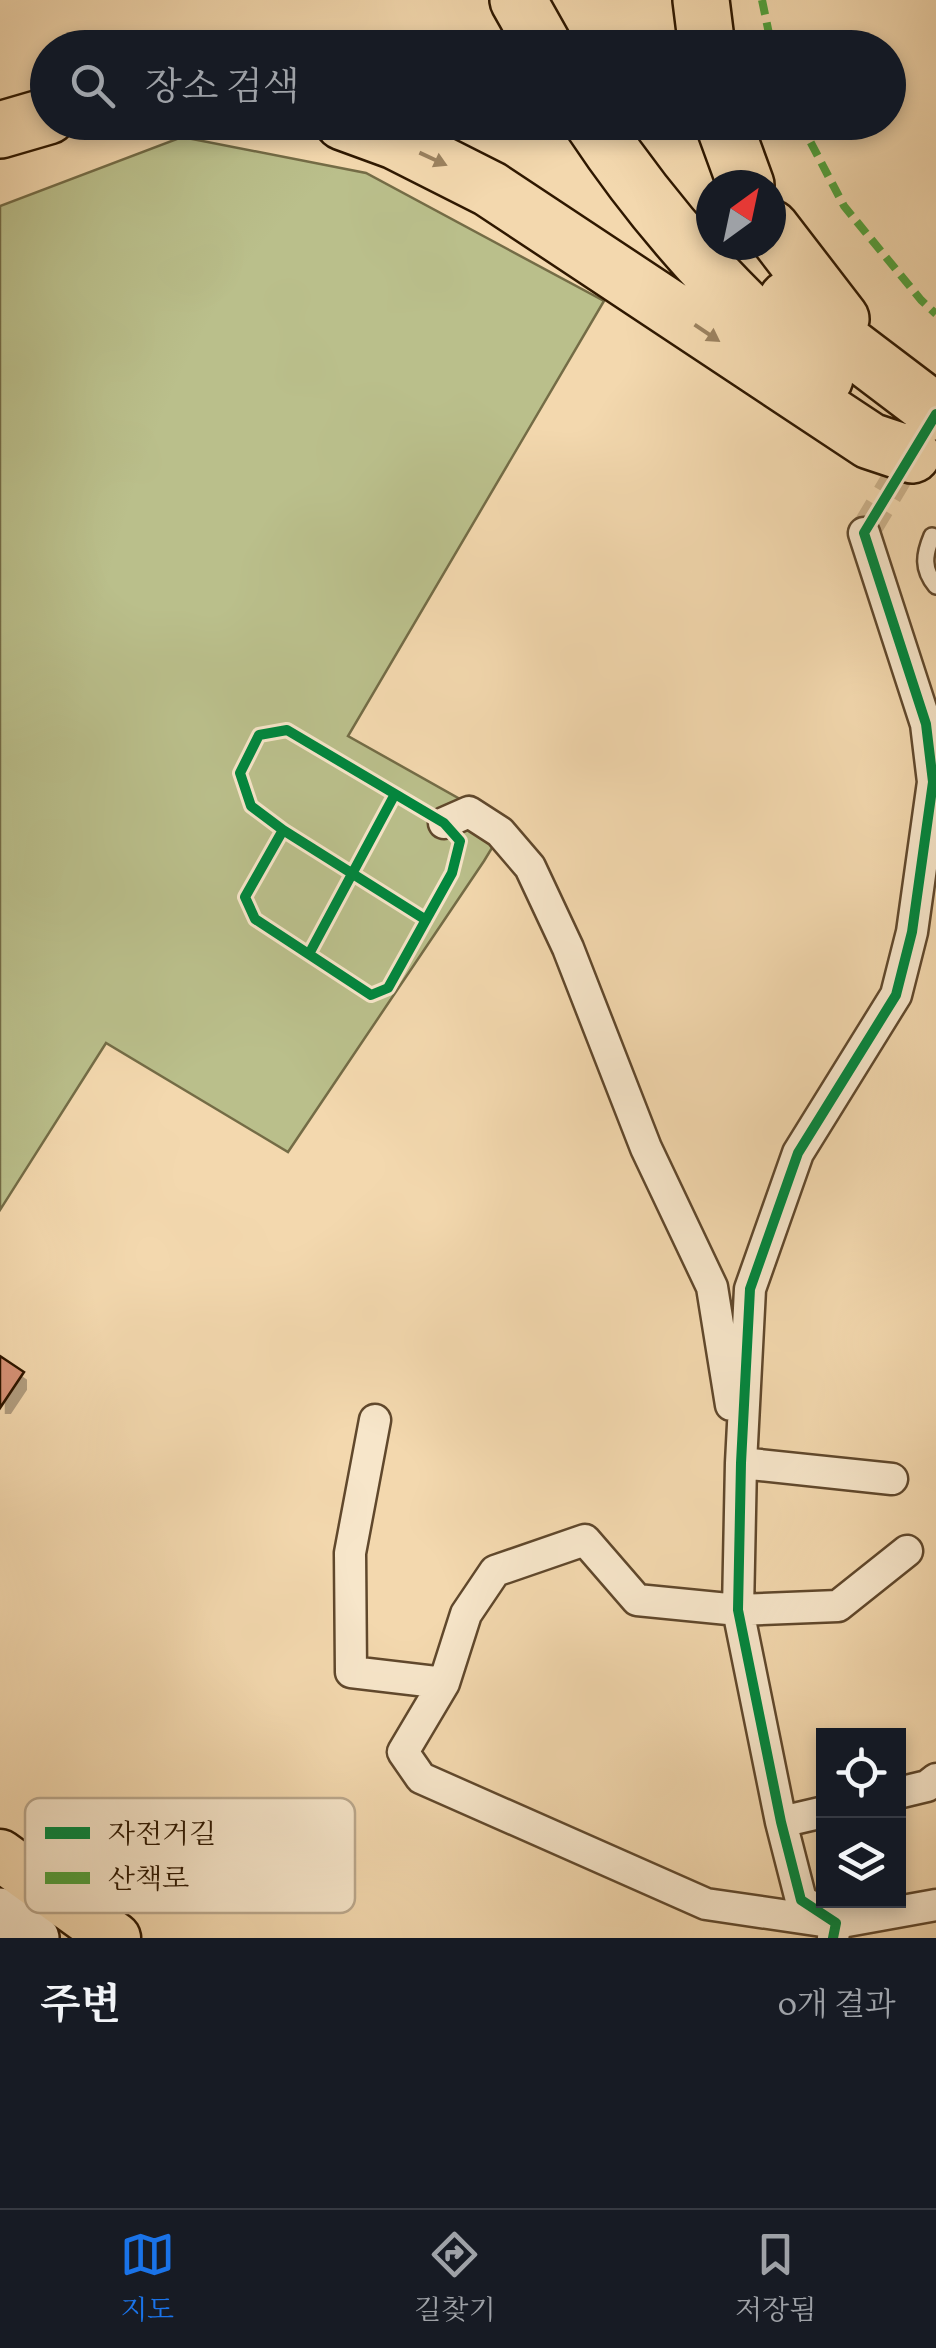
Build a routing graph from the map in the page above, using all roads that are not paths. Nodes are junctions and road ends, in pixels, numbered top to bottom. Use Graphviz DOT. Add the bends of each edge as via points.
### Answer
graph roads {
  1 [pos="518,0"];
  2 [pos="559,0"];
  3 [pos="701,0"];
  4 [pos="535,30"];
  5 [pos="575,30"];
  6 [pos="705,30"];
  7 [pos="30,121"];
  8 [pos="0,130"];
  9 [pos="391,140"];
  10 [pos="605,140"];
  11 [pos="644,140"];
  12 [pos="730,140"];
  13 [pos="741,170"];
  14 [pos="696,208"];
  15 [pos="786,248"];
  16 [pos="744,260"];
  17 [pos="924,433"];
  18 [pos="864,534"];
  19 [pos="932,536"];
  20 [pos="936,586"];
  21 [pos="444,823"];
  22 [pos="375,1420"];
  23 [pos="741,1463"];
  24 [pos="892,1479"];
  25 [pos="907,1551"];
  26 [pos="738,1610"];
  27 [pos="444,1683"];
  28 [pos="936,1779"];
  29 [pos="906,1791"];
  30 [pos="816,1814"];
  31 [pos="780,1822"];
  32 [pos="0,1854"];
  33 [pos="25,1872"];
  34 [pos="936,1905"];
  35 [pos="0,1912"];
  36 [pos="81,1913"];
  37 [pos="834,1930"];
  38 [pos="36,1938"];
  39 [pos="115,1938"];
  1 -- 4 [label="highway"];
  2 -- 5 [label="highway"];
  3 -- 6 [label="highway"];
  7 -- 8 [label="highway"];
  9 -- 17 [label="highway, one-way" via="490,189 870,441"];
  10 -- 17 [label="highway" via="688,247 798,357 877,419"];
  11 -- 14 [label="highway"];
  12 -- 13 [label="highway"];
  15 -- 17 [label="highway"];
  16 -- 17 [label="highway"];
  18 -- 23 [label="street" via="926,724 932,782 912,932 896,994 798,1154 750,1289"];
  19 -- 20 [label="lane" via="924,560"];
  21 -- 23 [label="street" via="468,812 500,832 530,867 568,948 646,1148 712,1287"];
  22 -- 27 [label="street" via="350,1553 351,1672"];
  23 -- 24 [label="street"];
  23 -- 26 [label="street"];
  25 -- 26 [label="street" via="838,1606"];
  26 -- 27 [label="street" via="637,1600 585,1540 494,1571 466,1614"];
  26 -- 31 [label="street"];
  27 -- 37 [label="street" via="403,1752 421,1778 706,1904"];
  28 -- 29 [label="street"];
  30 -- 31 [label="street"];
  31 -- 37 [label="street" via="801,1900"];
  32 -- 33 [label="main road"];
  34 -- 37 [label="street"];
  35 -- 38 [label="street"];
  36 -- 39 [label="main road"];
}
